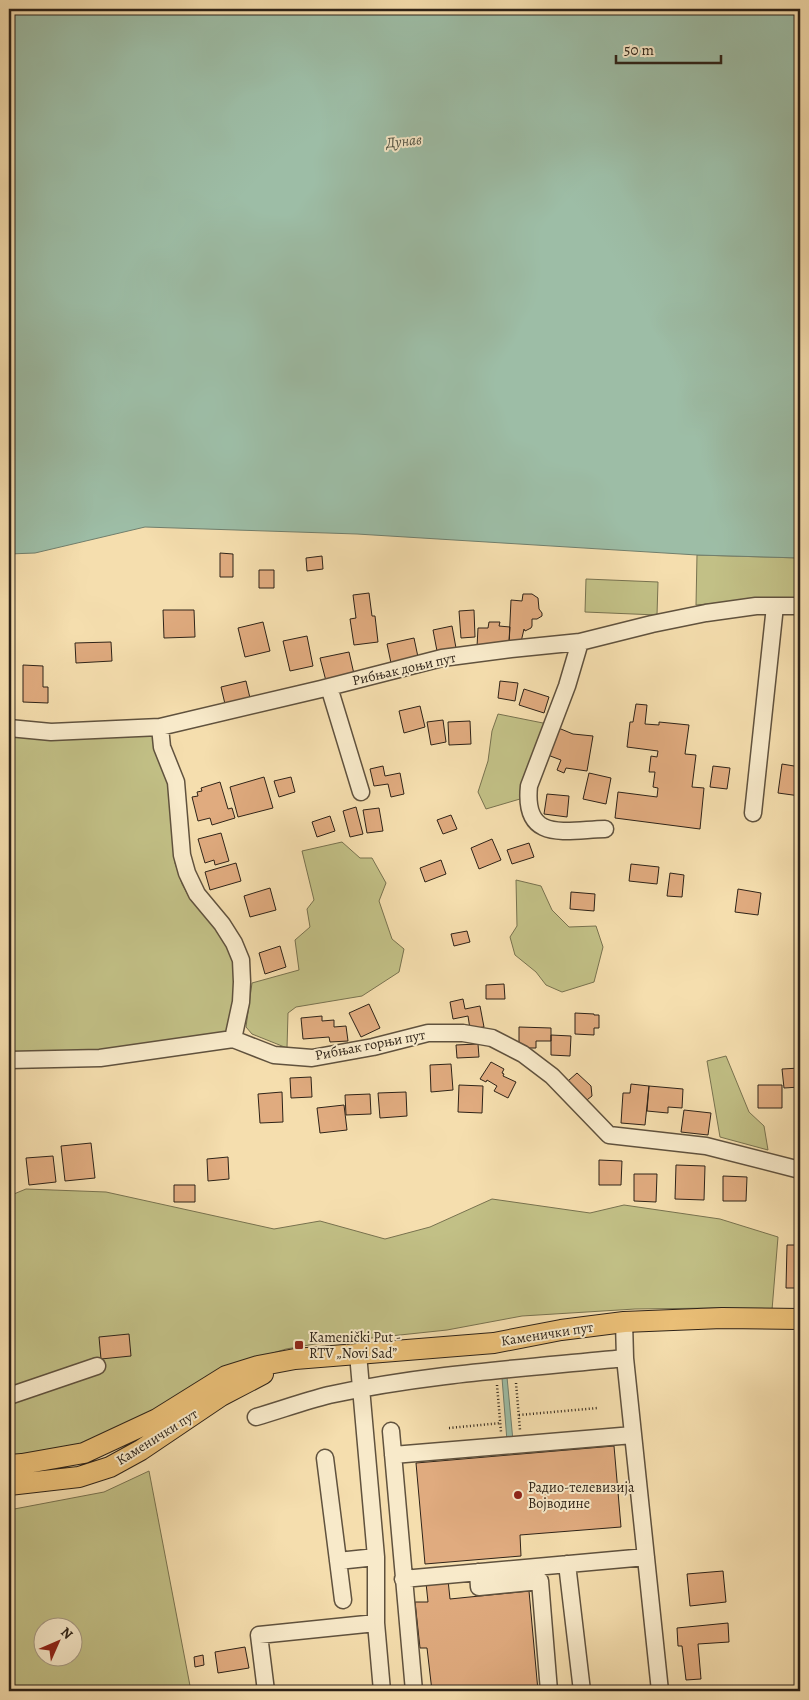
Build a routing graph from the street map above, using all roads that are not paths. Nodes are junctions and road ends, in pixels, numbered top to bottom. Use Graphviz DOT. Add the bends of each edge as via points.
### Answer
graph roads {
  1 [pos="775,606"];
  2 [pos="800,606"];
  3 [pos="580,642"];
  4 [pos="329,687"];
  5 [pos="160,727"];
  6 [pos="9,728"];
  7 [pos="361,792"];
  8 [pos="753,813"];
  9 [pos="605,829"];
  10 [pos="233,1039"];
  11 [pos="9,1060"];
  12 [pos="800,1170"];
  13 [pos="800,1319"];
  14 [pos="624,1322"];
  15 [pos="358,1354"];
  16 [pos="625,1358"];
  17 [pos="295,1359"];
  18 [pos="97,1366"];
  19 [pos="362,1389"];
  20 [pos="9,1396"];
  21 [pos="256,1417"];
  22 [pos="391,1431"];
  23 [pos="633,1434"];
  24 [pos="393,1455"];
  25 [pos="325,1458"];
  26 [pos="9,1465"];
  27 [pos="9,1485"];
  28 [pos="376,1557"];
  29 [pos="646,1557"];
  30 [pos="338,1561"];
  31 [pos="567,1564"];
  32 [pos="478,1572"];
  33 [pos="403,1579"];
  34 [pos="342,1600"];
  35 [pos="376,1623"];
  36 [pos="266,1691"];
  37 [pos="382,1691"];
  38 [pos="414,1691"];
  39 [pos="549,1691"];
  40 [pos="582,1691"];
  41 [pos="660,1691"];
  1 -- 2 [label="street, Рибњак доњи пут"];
  1 -- 3 [label="street, Рибњак доњи пут" via="706,613"];
  1 -- 8 [label="street"];
  3 -- 4 [label="street, Рибњак доњи пут" via="442,658"];
  3 -- 9 [label="street" via="567,686 528,786 527,800 533,819 546,829"];
  4 -- 5 [label="street, Рибњак доњи пут"];
  4 -- 7 [label="street"];
  5 -- 6 [label="street, Рибњак доњи пут" via="51,732"];
  5 -- 10 [label="street" via="162,747 176,782 182,855 187,873 197,894 234,943 241,960 241,1002"];
  10 -- 11 [label="street" via="100,1058"];
  10 -- 12 [label="street, Рибњак горњи пут" via="274,1056 312,1058 428,1033 463,1033 492,1038 523,1054 552,1076 609,1135 706,1146"];
  13 -- 14 [label="main road, Каменички пут"];
  14 -- 15 [label="main road, Каменички пут" via="494,1342"];
  14 -- 16 [label="street"];
  15 -- 17 [label="main road, Каменички пут"];
  15 -- 19 [label="street"];
  16 -- 19 [label="street" via="449,1376"];
  16 -- 23 [label="street"];
  17 -- 26 [label="main road, Каменички пут" via="226,1376 157,1419 84,1453"];
  17 -- 27 [label="main road, Каменички пут" via="221,1396 142,1450 110,1467 79,1477"];
  18 -- 20 [label="street"];
  19 -- 21 [label="street"];
  19 -- 28 [label="street"];
  22 -- 24 [label="street"];
  23 -- 24 [label="street"];
  23 -- 29 [label="street"];
  24 -- 33 [label="street"];
  25 -- 30 [label="street"];
  28 -- 30 [label="street"];
  28 -- 35 [label="street"];
  29 -- 31 [label="street"];
  29 -- 41 [label="street"];
  30 -- 34 [label="street"];
  31 -- 32 [label="street"];
  31 -- 40 [label="street"];
  32 -- 33 [label="street"];
  32 -- 39 [label="street" via="479,1587 540,1581"];
  33 -- 38 [label="street"];
  35 -- 36 [label="street" via="259,1635"];
  35 -- 37 [label="street"];
}
